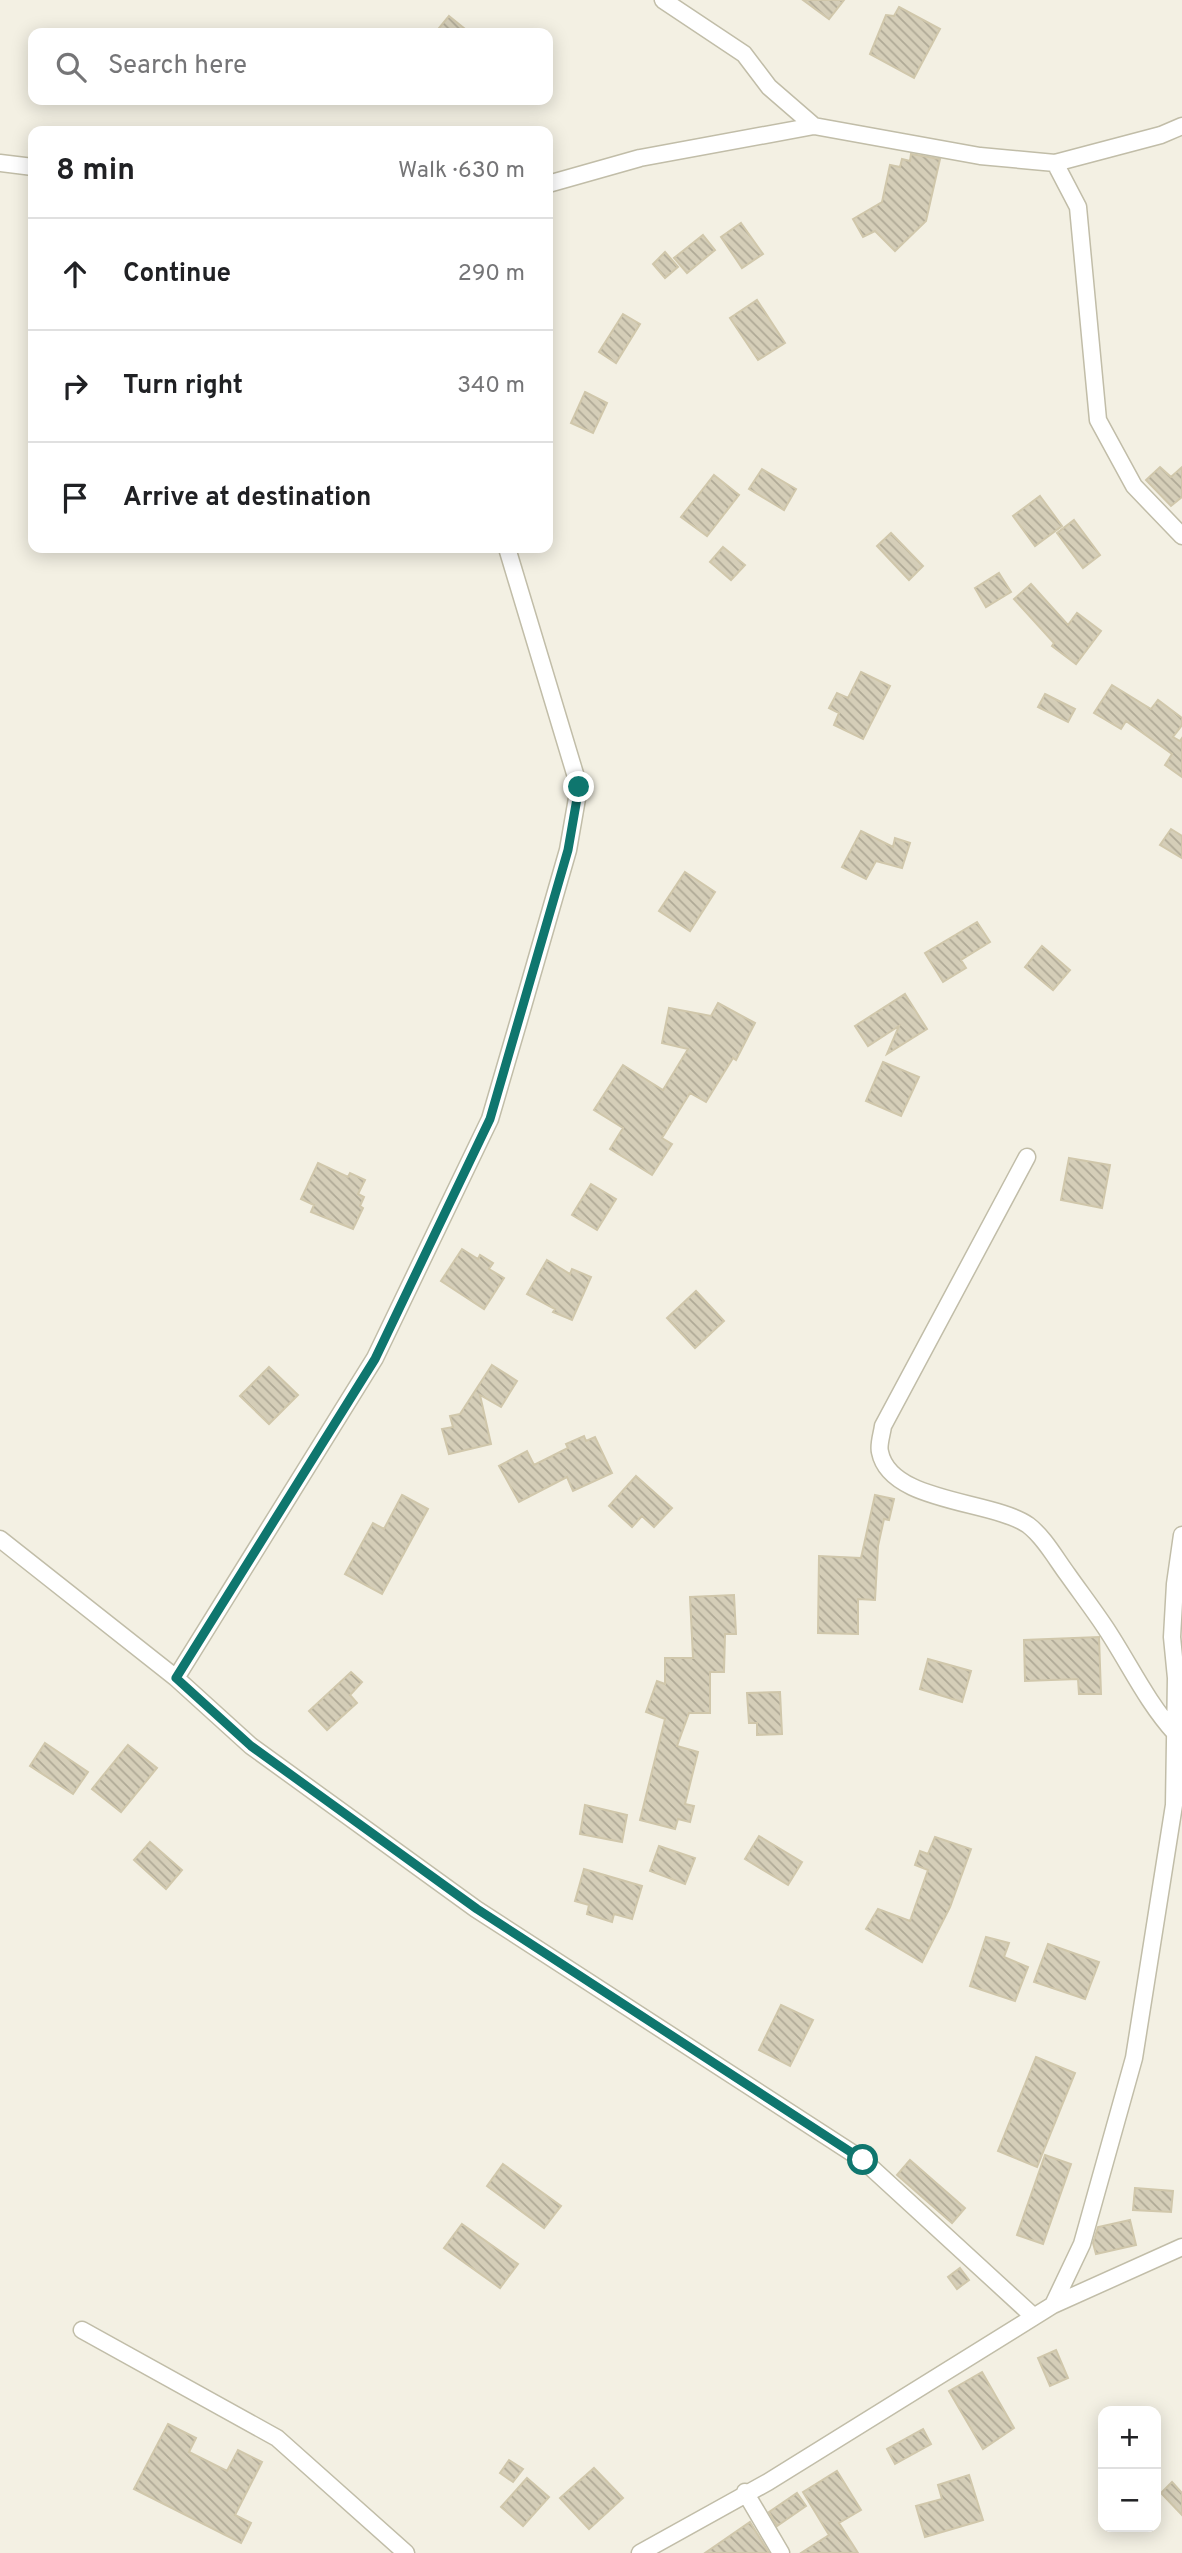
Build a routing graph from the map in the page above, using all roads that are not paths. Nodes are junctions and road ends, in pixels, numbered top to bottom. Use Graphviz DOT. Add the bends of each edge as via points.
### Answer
graph roads {
  1 [pos="663,0"];
  2 [pos="814,126"];
  3 [pos="1182,126"];
  4 [pos="0,163"];
  5 [pos="1055,163"];
  6 [pos="28,166"];
  7 [pos="553,183"];
  8 [pos="1182,536"];
  9 [pos="509,553"];
  10 [pos="1027,1157"];
  11 [pos="1182,1535"];
  12 [pos="0,1539"];
  13 [pos="176,1678"];
  14 [pos="1179,1734"];
  15 [pos="1182,2247"];
  16 [pos="1053,2305"];
  17 [pos="1032,2316"];
  18 [pos="82,2330"];
  19 [pos="745,2492"];
  20 [pos="405,2553"];
  21 [pos="640,2553"];
  22 [pos="781,2553"];
  1 -- 2 [label="street" via="744,54 769,88"];
  2 -- 5 [label="street" via="980,156"];
  2 -- 7 [label="street" via="640,158"];
  3 -- 5 [label="street"];
  4 -- 6 [label="street"];
  5 -- 8 [label="street" via="1078,207 1098,420 1134,486"];
  9 -- 13 [label="street" via="579,787 568,850 490,1119 375,1359"];
  10 -- 14 [label="street" via="883,1426 880,1452 888,1468 906,1484 954,1502 993,1509 1028,1525 1105,1628 1153,1708"];
  11 -- 14 [label="street" via="1172,1637"];
  12 -- 13 [label="street"];
  13 -- 17 [label="street" via="251,1746 477,1909 863,2160"];
  14 -- 16 [label="street" via="1174,1805 1135,2058 1082,2244"];
  15 -- 16 [label="street"];
  16 -- 17 [label="street"];
  17 -- 19 [label="street"];
  18 -- 20 [label="street" via="277,2438"];
  19 -- 21 [label="street"];
  19 -- 22 [label="street"];
}
